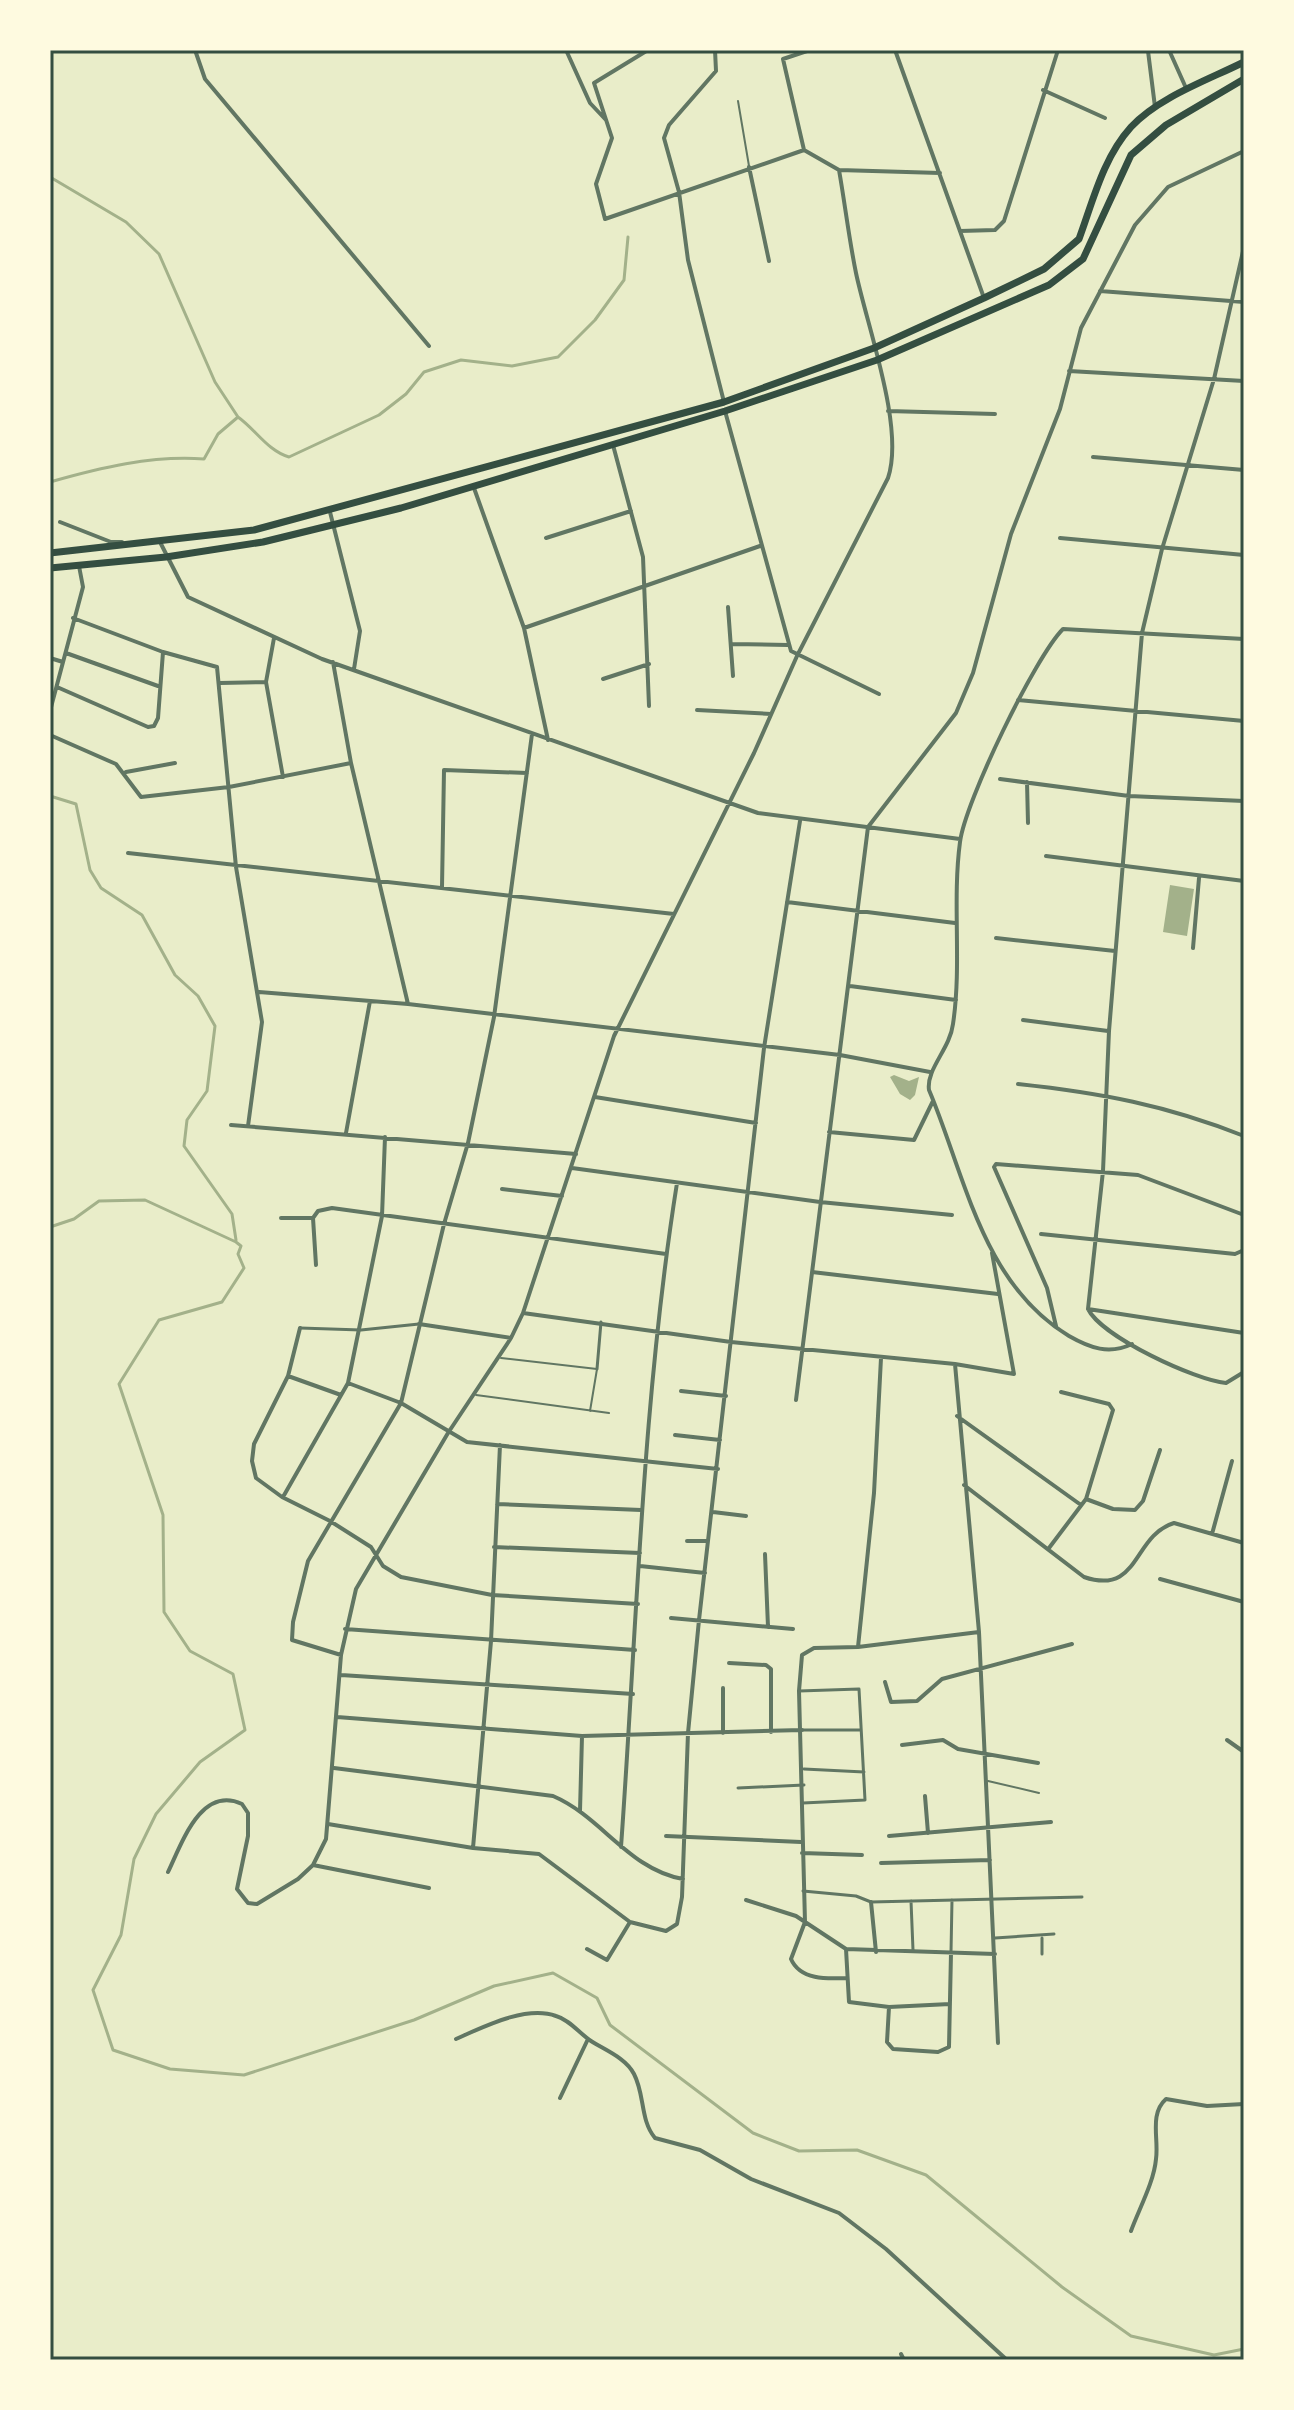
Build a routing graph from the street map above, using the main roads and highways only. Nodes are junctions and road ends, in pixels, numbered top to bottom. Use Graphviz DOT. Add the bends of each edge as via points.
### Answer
graph roads {
  1 [pos="1244,62"];
  2 [pos="1244,79"];
  3 [pos="724,406"];
  4 [pos="50,553"];
  5 [pos="50,568"];
  1 -- 3 [label="main road" via="1141,118 1104,170 1079,239 1044,269 874,348"];
  2 -- 3 [label="main road" via="1166,125 1131,155 1083,259 1049,285 877,360"];
  3 -- 4 [label="main road" via="254,530"];
  3 -- 5 [label="main road" via="473,486 263,542"];
}
